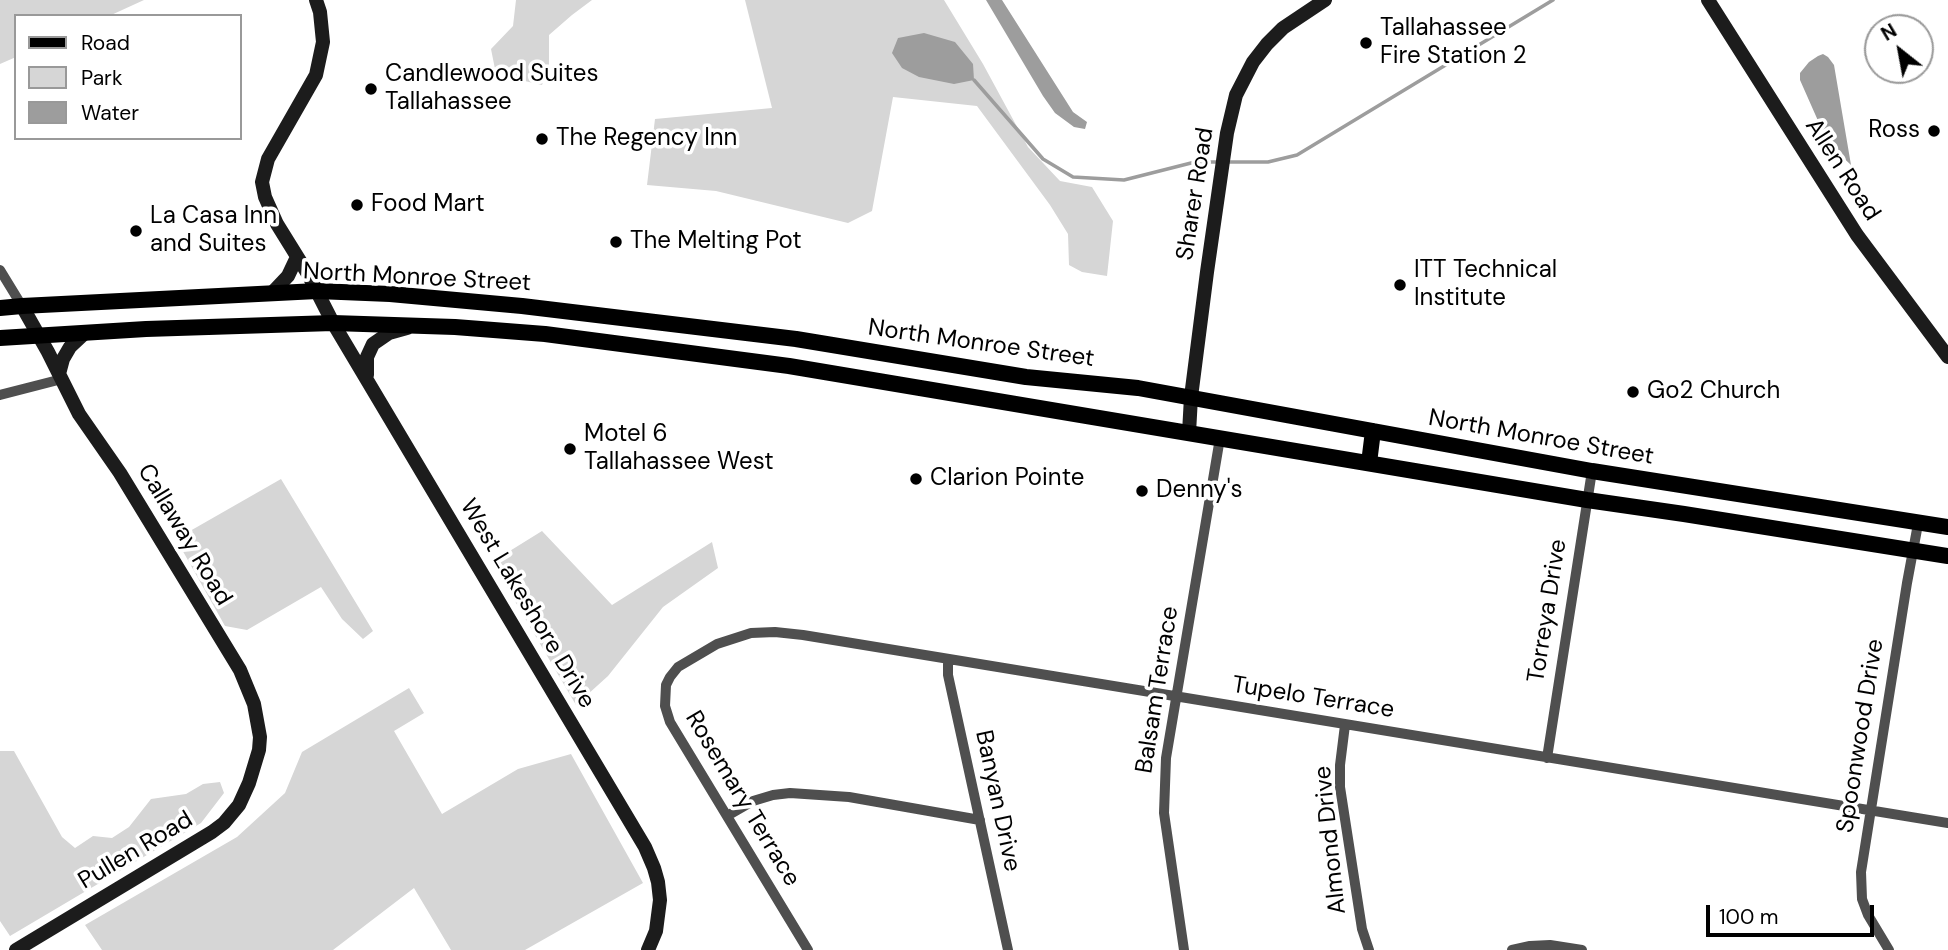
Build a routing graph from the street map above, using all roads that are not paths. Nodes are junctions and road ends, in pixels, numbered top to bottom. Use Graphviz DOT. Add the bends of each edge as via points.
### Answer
graph roads {
  1 [pos="316,0"];
  2 [pos="1325,0"];
  3 [pos="1708,0"];
  4 [pos="297,257"];
  5 [pos="0,270"];
  6 [pos="317,292"];
  7 [pos="271,294"];
  8 [pos="22,306"];
  9 [pos="0,309"];
  10 [pos="553,309"];
  11 [pos="334,323"];
  12 [pos="415,327"];
  13 [pos="85,333"];
  14 [pos="545,334"];
  15 [pos="39,335"];
  16 [pos="773,336"];
  17 [pos="0,338"];
  18 [pos="796,339"];
  19 [pos="1948,357"];
  20 [pos="770,363"];
  21 [pos="789,366"];
  22 [pos="966,368"];
  23 [pos="995,371"];
  24 [pos="60,377"];
  25 [pos="368,380"];
  26 [pos="956,394"];
  27 [pos="0,395"];
  28 [pos="1191,397"];
  29 [pos="989,400"];
  30 [pos="1373,430"];
  31 [pos="1189,433"];
  32 [pos="1220,438"];
  33 [pos="1369,463"];
  34 [pos="1592,471"];
  35 [pos="1759,498"];
  36 [pos="1587,500"];
  37 [pos="1918,524"];
  38 [pos="1755,525"];
  39 [pos="1948,527"];
  40 [pos="1913,550"];
  41 [pos="1948,556"];
  42 [pos="948,660"];
  43 [pos="678,667"];
  44 [pos="1177,697"];
  45 [pos="1345,725"];
  46 [pos="1546,758"];
  47 [pos="254,769"];
  48 [pos="1871,811"];
  49 [pos="727,816"];
  50 [pos="980,820"];
  51 [pos="1948,823"];
  52 [pos="16,950"];
  53 [pos="648,950"];
  54 [pos="808,950"];
  55 [pos="1008,950"];
  56 [pos="1184,950"];
  57 [pos="1369,950"];
  58 [pos="1512,950"];
  59 [pos="1582,950"];
  60 [pos="1889,950"];
  1 -- 4 [label="street, West Lakeshore Drive" via="323,42 316,75 280,135 262,182 268,206"];
  2 -- 28 [label="street, Sharer Road" via="1267,44 1236,96"];
  3 -- 19 [label="street, Allen Road" via="1857,235"];
  4 -- 6 [label="street, West Lakeshore Drive"];
  4 -- 7 [label="street" via="288,276"];
  5 -- 8 [label="street"];
  6 -- 7 [label="main road, North Monroe Street"];
  6 -- 10 [label="main road, North Monroe Street"];
  6 -- 11 [label="street, West Lakeshore Drive"];
  7 -- 8 [label="main road, North Monroe Street"];
  8 -- 9 [label="main road, North Monroe Street"];
  8 -- 15 [label="street, Callaway Road"];
  10 -- 14 [label="main road"];
  10 -- 16 [label="main road, North Monroe Street"];
  11 -- 12 [label="main road, North Monroe Street"];
  11 -- 13 [label="main road, North Monroe Street"];
  11 -- 25 [label="street, West Lakeshore Drive"];
  12 -- 14 [label="main road, North Monroe Street"];
  12 -- 25 [label="street" via="389,333 373,344 367,357"];
  13 -- 15 [label="main road, North Monroe Street"];
  13 -- 24 [label="street" via="63,359"];
  14 -- 20 [label="main road, North Monroe Street"];
  15 -- 17 [label="main road, North Monroe Street"];
  15 -- 24 [label="street, Callaway Road"];
  16 -- 18 [label="main road, North Monroe Street"];
  16 -- 20 [label="main road"];
  18 -- 21 [label="main road"];
  18 -- 22 [label="main road, North Monroe Street"];
  20 -- 21 [label="main road, North Monroe Street"];
  21 -- 26 [label="main road, North Monroe Street"];
  22 -- 23 [label="main road, North Monroe Street"];
  22 -- 26 [label="main road"];
  23 -- 28 [label="main road, North Monroe Street"];
  23 -- 29 [label="main road"];
  24 -- 27 [label="street"];
  24 -- 47 [label="street, Callaway Road" via="249,688 260,737"];
  25 -- 53 [label="street, West Lakeshore Drive" via="645,848 660,900"];
  26 -- 29 [label="main road, North Monroe Street"];
  28 -- 30 [label="main road, North Monroe Street"];
  28 -- 31 [label="street, Sharer Road"];
  29 -- 31 [label="main road, North Monroe Street"];
  30 -- 33 [label="main road"];
  30 -- 34 [label="main road, North Monroe Street"];
  31 -- 32 [label="main road, North Monroe Street"];
  32 -- 33 [label="main road, North Monroe Street"];
  32 -- 44 [label="street, Balsam Terrace"];
  33 -- 36 [label="main road, North Monroe Street"];
  34 -- 35 [label="main road, North Monroe Street"];
  34 -- 36 [label="street, Torreya Drive"];
  35 -- 37 [label="main road, North Monroe Street"];
  35 -- 38 [label="main road"];
  36 -- 38 [label="main road, North Monroe Street"];
  36 -- 46 [label="street, Torreya Drive"];
  37 -- 39 [label="main road, North Monroe Street"];
  37 -- 40 [label="street, Spoonwood Drive"];
  38 -- 40 [label="main road, North Monroe Street"];
  40 -- 41 [label="main road, North Monroe Street"];
  40 -- 48 [label="street, Spoonwood Drive"];
  42 -- 43 [label="street, Tupelo Terrace" via="775,632 739,636"];
  42 -- 44 [label="street, Tupelo Terrace"];
  42 -- 50 [label="street, Banyan Drive"];
  43 -- 49 [label="street, Rosemary Terrace" via="664,696 670,722"];
  44 -- 45 [label="street, Tupelo Terrace"];
  44 -- 56 [label="street, Balsam Terrace" via="1166,758 1164,813"];
  45 -- 46 [label="street, Tupelo Terrace"];
  45 -- 57 [label="street, Almond Drive" via="1340,787"];
  46 -- 48 [label="street, Tupelo Terrace"];
  47 -- 52 [label="street, Pullen Road" via="239,805 224,823"];
  48 -- 51 [label="street, Tupelo Terrace"];
  48 -- 60 [label="street, Spoonwood Drive" via="1860,887 1868,915"];
  49 -- 50 [label="street" via="753,801 790,793 849,797"];
  49 -- 54 [label="street, Rosemary Terrace"];
  50 -- 55 [label="street, Banyan Drive"];
  58 -- 59 [label="street" via="1550,945"];
}
